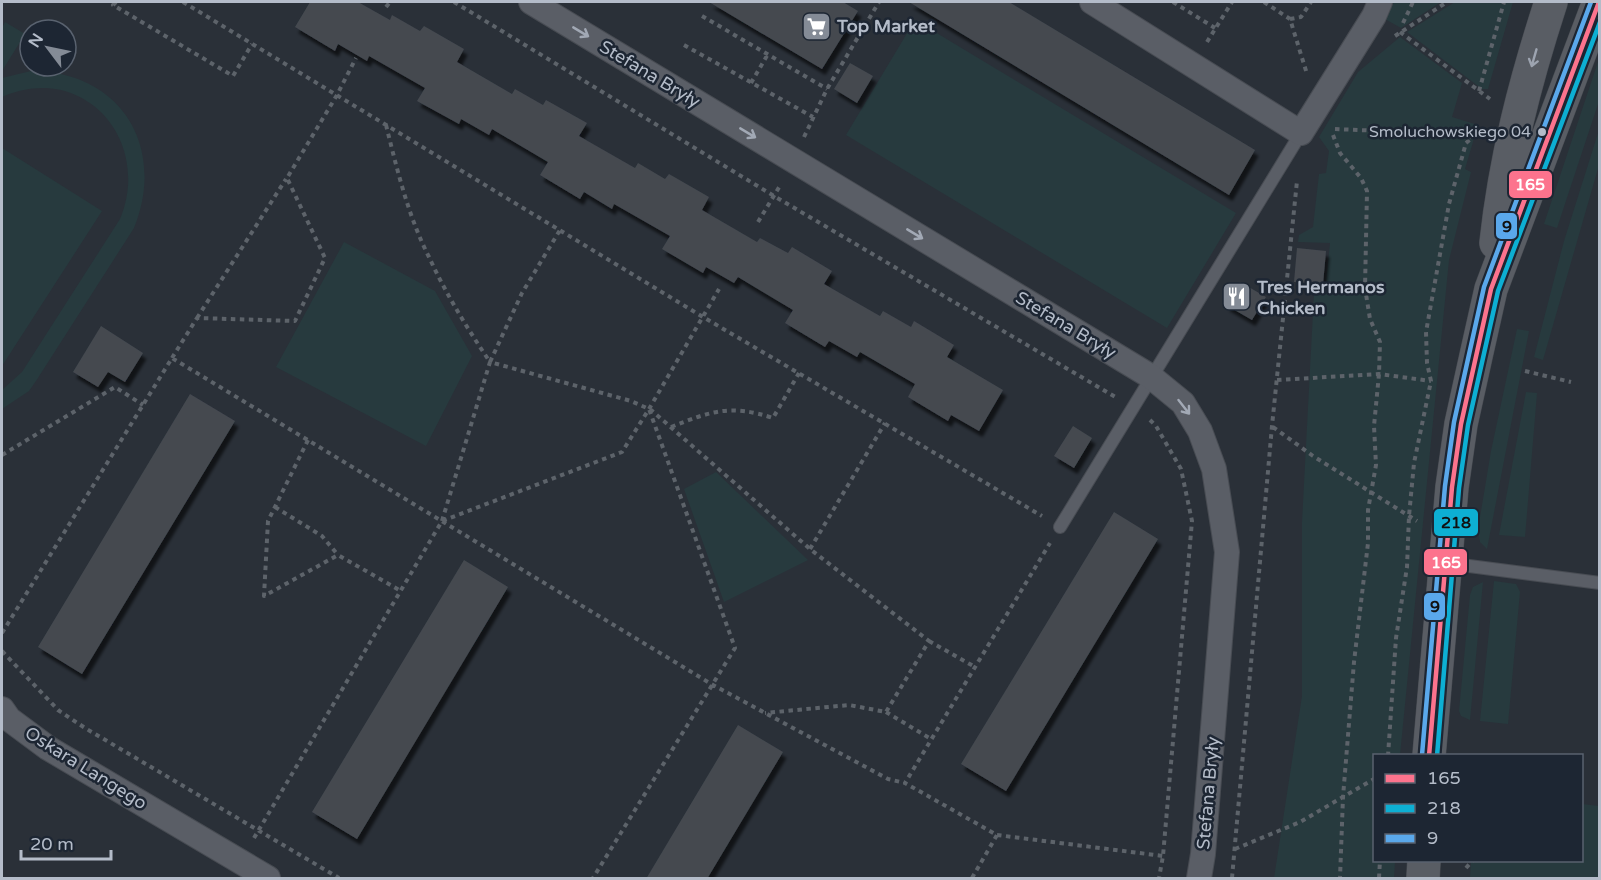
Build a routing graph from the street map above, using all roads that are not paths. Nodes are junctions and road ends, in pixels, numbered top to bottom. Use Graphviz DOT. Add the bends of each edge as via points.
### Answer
graph roads {
  1 [pos="531,2"];
  2 [pos="1092,2"];
  3 [pos="1551,2"];
  4 [pos="1599,2"];
  5 [pos="1377,9"];
  6 [pos="1301,133"];
  7 [pos="1491,289"];
  8 [pos="1150,376"];
  9 [pos="1060,527"];
  10 [pos="1444,562"];
  11 [pos="1599,583"];
  12 [pos="2,710"];
  13 [pos="1429,754"];
  14 [pos="1424,862"];
  15 [pos="268,879"];
  16 [pos="1199,879"];
  17 [pos="1424,879"];
  1 -- 8 [label="street, Stefana Bryły, one-way"];
  2 -- 6 [label="street"];
  3 -- 7 [label="main road, one-way" via="1510,144"];
  4 -- 7 [label="main road"];
  5 -- 6 [label="street"];
  6 -- 8 [label="lane"];
  7 -- 10 [label="main road" via="1461,424"];
  8 -- 9 [label="lane"];
  8 -- 16 [label="street, Stefana Bryły, one-way" via="1183,403 1200,431 1214,469 1227,552"];
  10 -- 11 [label="lane"];
  10 -- 13 [label="main road"];
  12 -- 15 [label="street, Oskara Langego" via="48,748"];
  14 -- 17 [label="main road"];
}
